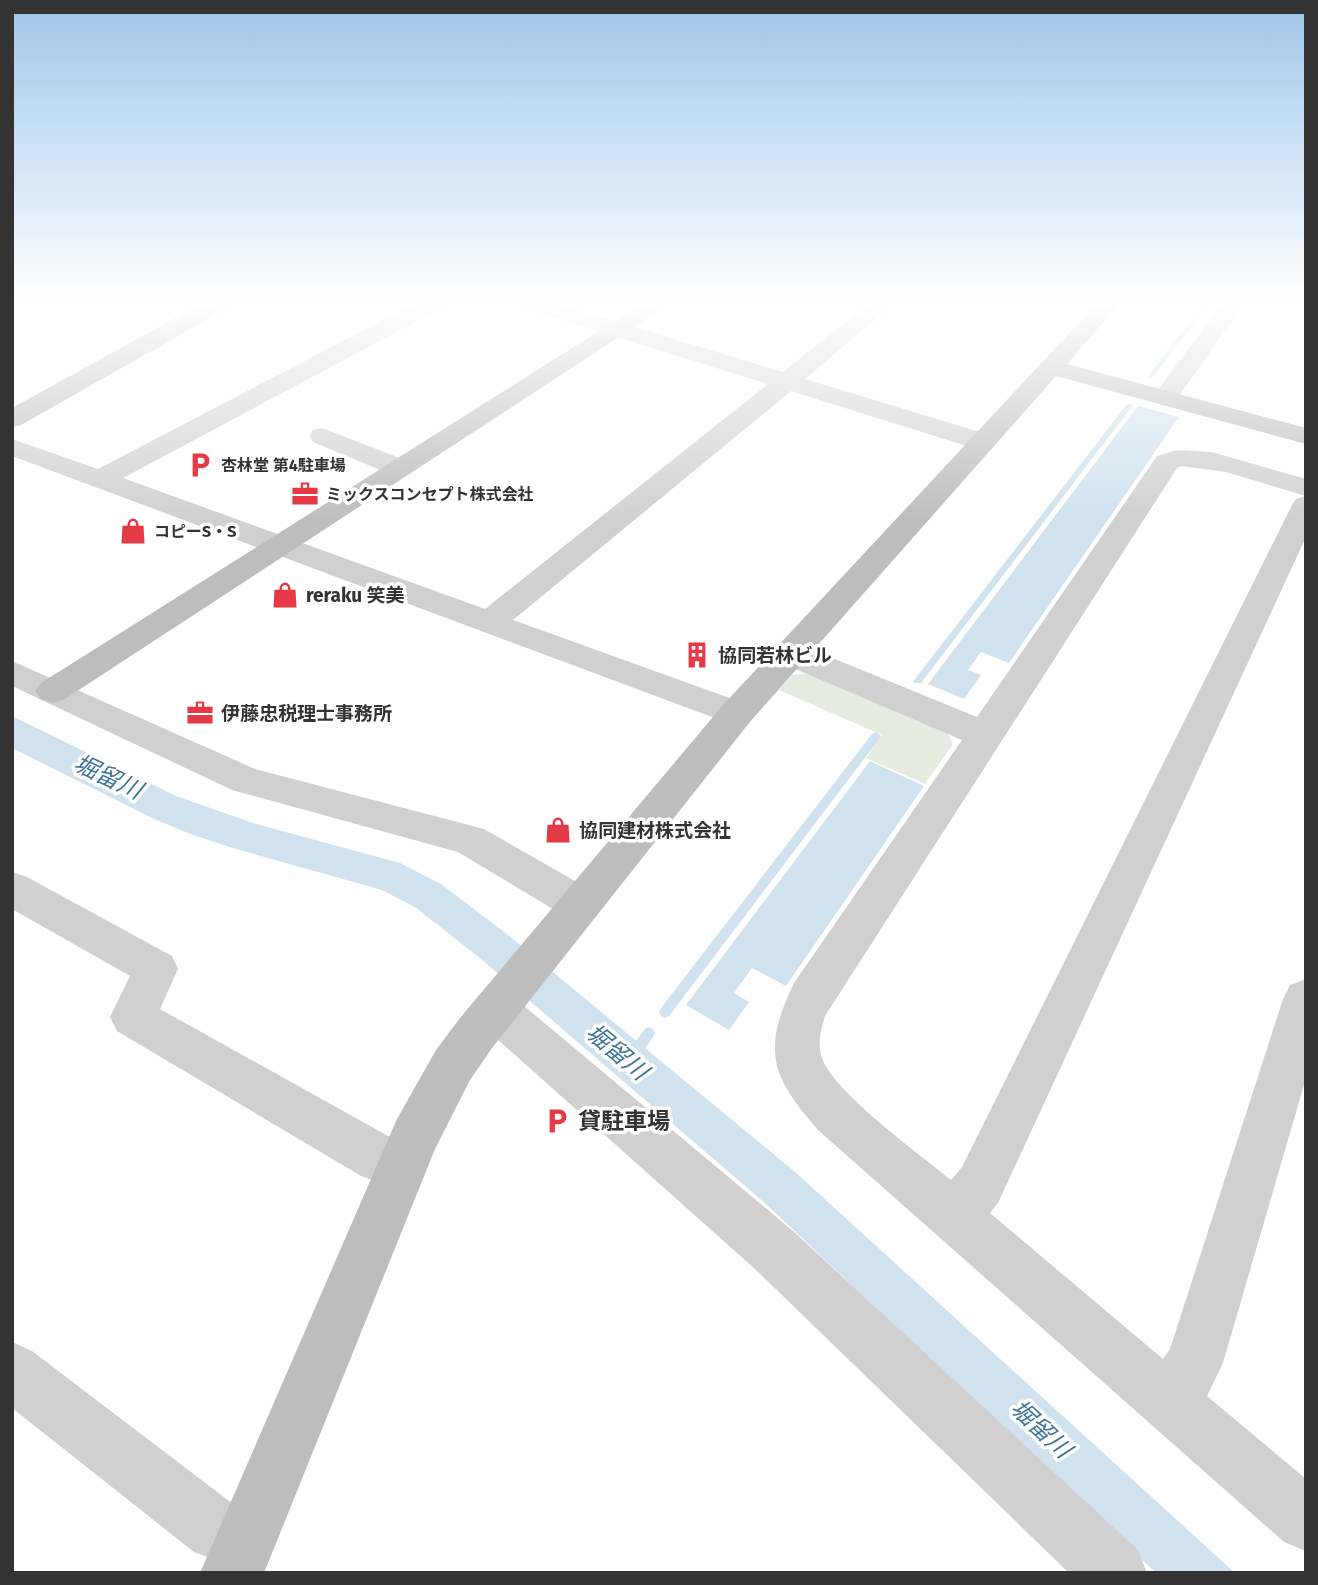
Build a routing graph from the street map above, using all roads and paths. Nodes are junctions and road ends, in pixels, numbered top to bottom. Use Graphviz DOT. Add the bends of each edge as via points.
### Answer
graph roads {
  1 [pos="56,375"];
  2 [pos="91,375"];
  3 [pos="298,375"];
  4 [pos="547,375"];
  5 [pos="766,375"];
  6 [pos="794,375"];
  7 [pos="1044,375"];
  8 [pos="1080,375"];
  9 [pos="1182,375"];
  10 [pos="786,381"];
  11 [pos="1165,398"];
  12 [pos="12,399"];
  13 [pos="12,419"];
  14 [pos="322,436"];
  15 [pos="1306,436"];
  16 [pos="983,442"];
  17 [pos="12,447"];
  18 [pos="400,468"];
  19 [pos="100,479"];
  20 [pos="1306,488"];
  21 [pos="1306,505"];
  22 [pos="279,545"];
  23 [pos="490,622"];
  24 [pos="791,654"];
  25 [pos="12,672"];
  26 [pos="53,691"];
  27 [pos="736,714"];
  28 [pos="985,735"];
  29 [pos="12,889"];
  30 [pos="581,905"];
  31 [pos="1306,999"];
  32 [pos="500,1004"];
  33 [pos="403,1165"];
  34 [pos="954,1216"];
  35 [pos="12,1371"];
  36 [pos="1170,1403"];
  37 [pos="1306,1520"];
  38 [pos="239,1556"];
  39 [pos="1115,1573"];
  1 -- 12 [label="street"];
  2 -- 13 [label="street"];
  3 -- 19 [label="street"];
  4 -- 18 [label="street"];
  5 -- 10 [label="street"];
  6 -- 10 [label="street"];
  7 -- 16 [label="street"];
  8 -- 11 [label="street"];
  9 -- 11 [label="street"];
  10 -- 16 [label="street"];
  10 -- 23 [label="street"];
  11 -- 15 [label="street"];
  14 -- 18 [label="street"];
  16 -- 24 [label="street"];
  17 -- 19 [label="street"];
  18 -- 22 [label="street"];
  19 -- 22 [label="street"];
  20 -- 28 [label="street" via="1192,455 1172,457"];
  21 -- 34 [label="street" via="980,1185"];
  22 -- 23 [label="street"];
  22 -- 26 [label="street"];
  23 -- 27 [label="street"];
  24 -- 27 [label="street"];
  24 -- 28 [label="street"];
  25 -- 26 [label="street"];
  26 -- 30 [label="street" via="245,780 470,840"];
  27 -- 30 [label="street"];
  28 -- 34 [label="street" via="810,997 797,1024 797,1055 810,1086 835,1114"];
  29 -- 33 [label="street" via="156,968 133,1017 379,1159"];
  30 -- 32 [label="street"];
  31 -- 36 [label="street" via="1194,1363"];
  32 -- 33 [label="street" via="453,1065"];
  32 -- 39 [label="street" via="774,1250"];
  33 -- 38 [label="street"];
  34 -- 36 [label="street"];
  35 -- 38 [label="street" via="216,1530"];
  36 -- 37 [label="street"];
}
